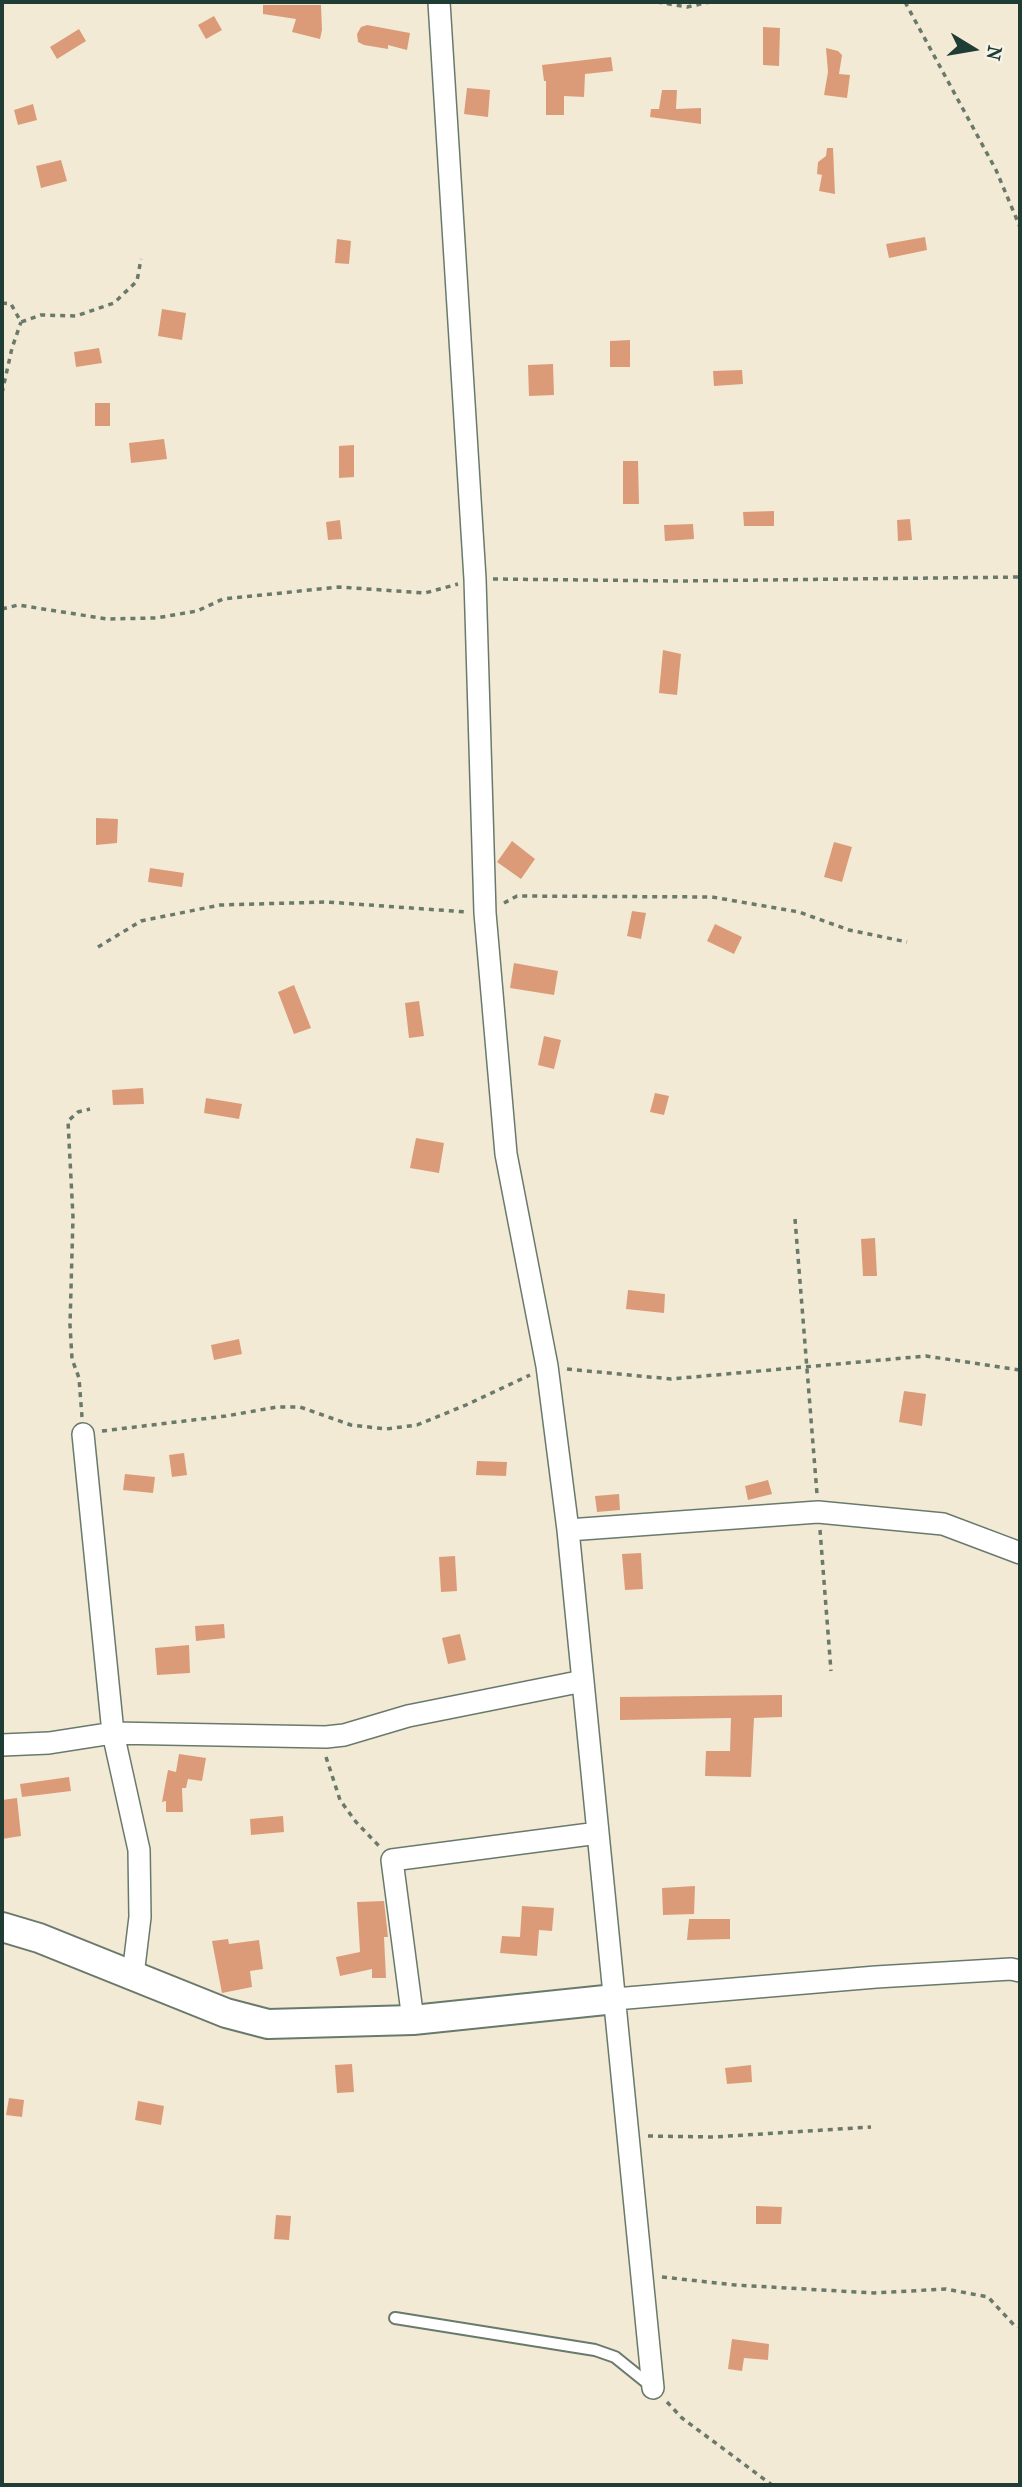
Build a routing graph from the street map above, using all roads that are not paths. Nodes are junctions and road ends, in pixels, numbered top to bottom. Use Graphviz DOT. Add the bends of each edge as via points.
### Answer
graph roads {
  1 [pos="439,2"];
  2 [pos="83,1434"];
  3 [pos="568,1530"];
  4 [pos="1020,1553"];
  5 [pos="583,1681"];
  6 [pos="113,1733"];
  7 [pos="2,1745"];
  8 [pos="598,1833"];
  9 [pos="2,1927"];
  10 [pos="1020,1970"];
  11 [pos="133,1975"];
  12 [pos="615,1998"];
  13 [pos="414,2020"];
  14 [pos="395,2318"];
  15 [pos="653,2388"];
  1 -- 3 [label="street" via="475,579 485,913 505,1140 547,1366"];
  2 -- 6 [label="street"];
  3 -- 4 [label="street" via="818,1512 943,1524"];
  3 -- 5 [label="street"];
  5 -- 6 [label="street" via="326,1737"];
  5 -- 8 [label="street"];
  6 -- 7 [label="street"];
  6 -- 11 [label="street" via="139,1850 140,1917"];
  8 -- 12 [label="street"];
  8 -- 13 [label="street" via="392,1860"];
  9 -- 11 [label="street"];
  10 -- 12 [label="street"];
  11 -- 13 [label="street" via="226,2013 268,2024"];
  12 -- 13 [label="street"];
  12 -- 15 [label="street"];
  14 -- 15 [label="lane" via="595,2350 615,2357"];
}
